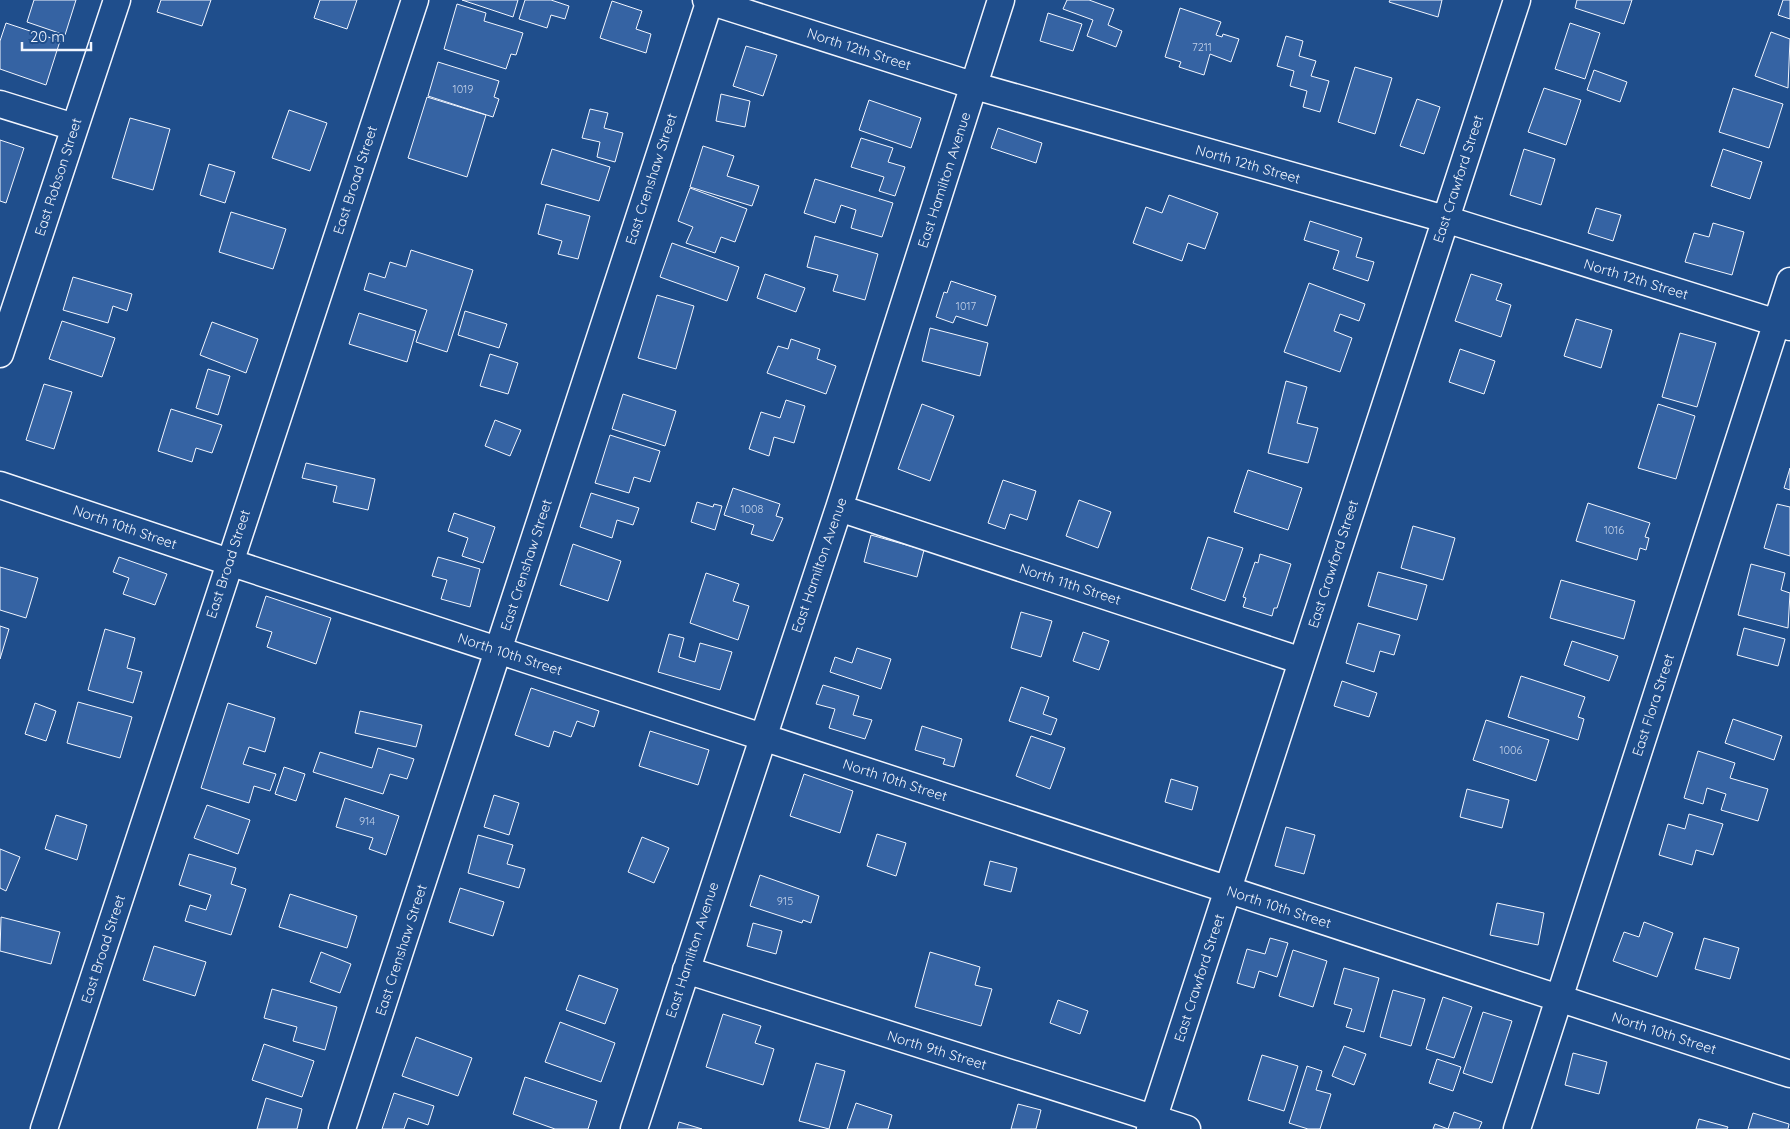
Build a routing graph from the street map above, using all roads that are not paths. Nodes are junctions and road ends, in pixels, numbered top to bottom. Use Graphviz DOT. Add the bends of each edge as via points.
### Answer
graph roads {
  1 [pos="117,0"];
  2 [pos="415,0"];
  3 [pos="708,0"];
  4 [pos="1001,0"];
  5 [pos="1517,0"];
  6 [pos="975,86"];
  7 [pos="0,104"];
  8 [pos="74,127"];
  9 [pos="1444,219"];
  10 [pos="1790,281"];
  11 [pos="1783,325"];
  12 [pos="0,354"];
  13 [pos="0,485"];
  14 [pos="839,508"];
  15 [pos="229,562"];
  16 [pos="499,650"];
  17 [pos="1302,661"];
  18 [pos="762,736"];
  19 [pos="1228,890"];
  20 [pos="686,970"];
  21 [pos="1559,999"];
  22 [pos="1790,1074"];
  23 [pos="1152,1124"];
  24 [pos="44,1129"];
  25 [pos="342,1129"];
  26 [pos="634,1129"];
  27 [pos="1187,1129"];
  28 [pos="1517,1129"];
  1 -- 8 [label="street, East Robson Street"];
  2 -- 15 [label="street, East Broad Street"];
  3 -- 6 [label="street, North 12th Street"];
  3 -- 16 [label="street, East Crenshaw Street"];
  4 -- 6 [label="street, East Hamilton Avenue"];
  5 -- 9 [label="street, East Crawford Street"];
  6 -- 9 [label="street, North 12th Street"];
  6 -- 14 [label="street, East Hamilton Avenue"];
  7 -- 8 [label="street"];
  8 -- 12 [label="street, East Robson Street"];
  9 -- 11 [label="street, North 12th Street"];
  9 -- 17 [label="street, East Crawford Street"];
  10 -- 11 [label="street, East Flora Street"];
  11 -- 21 [label="street, East Flora Street"];
  13 -- 15 [label="street, North 10th Street"];
  14 -- 17 [label="street, North 11th Street"];
  14 -- 18 [label="street, East Hamilton Avenue"];
  15 -- 16 [label="street, North 10th Street"];
  15 -- 24 [label="street, East Broad Street"];
  16 -- 18 [label="street, North 10th Street"];
  16 -- 25 [label="street, East Crenshaw Street"];
  17 -- 19 [label="street, East Crawford Street"];
  18 -- 19 [label="street, North 10th Street"];
  18 -- 20 [label="street, East Hamilton Avenue"];
  19 -- 21 [label="street, North 10th Street"];
  19 -- 23 [label="street, East Crawford Street"];
  20 -- 23 [label="street, North 9th Street"];
  20 -- 26 [label="street, East Hamilton Avenue"];
  21 -- 22 [label="street, North 10th Street"];
  21 -- 28 [label="street, East Flora Street"];
  23 -- 27 [label="street, North 9th Street"];
}
